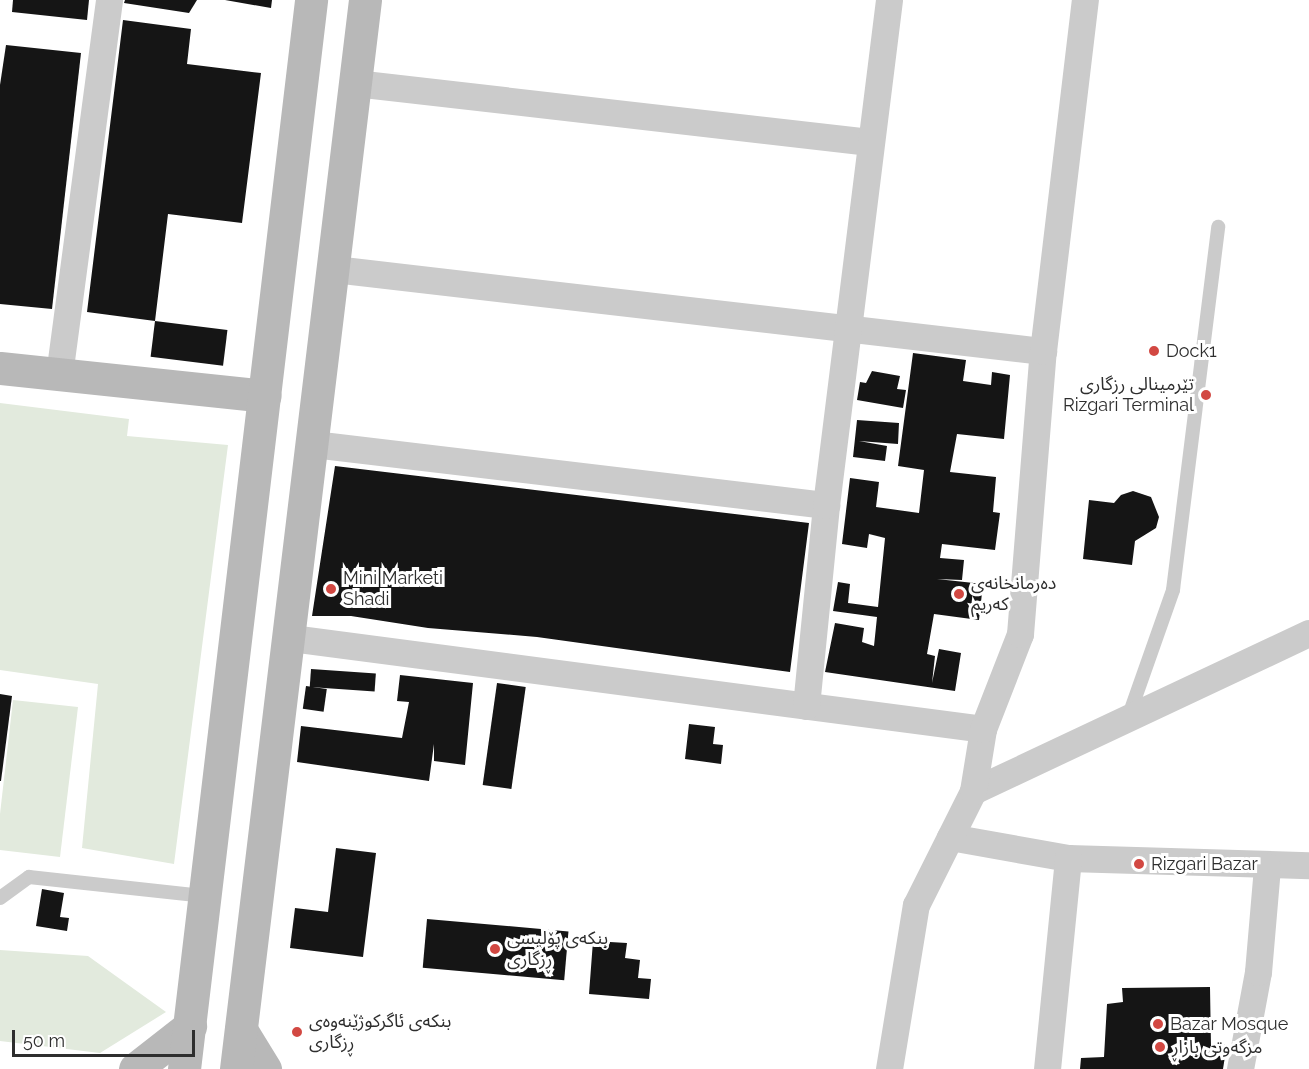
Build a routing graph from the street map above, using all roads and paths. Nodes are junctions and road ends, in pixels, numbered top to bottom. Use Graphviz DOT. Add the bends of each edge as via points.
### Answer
graph roads {
  1 [pos="109,0"];
  2 [pos="311,0"];
  3 [pos="365,0"];
  4 [pos="889,0"];
  5 [pos="1085,0"];
  6 [pos="356,83"];
  7 [pos="870,142"];
  8 [pos="1218,227"];
  9 [pos="334,269"];
  10 [pos="847,328"];
  11 [pos="1043,351"];
  12 [pos="0,368"];
  13 [pos="60,375"];
  14 [pos="265,396"];
  15 [pos="313,444"];
  16 [pos="826,506"];
  17 [pos="1309,633"];
  18 [pos="291,638"];
  19 [pos="806,706"];
  20 [pos="1128,718"];
  21 [pos="983,729"];
  22 [pos="973,791"];
  23 [pos="950,837"];
  24 [pos="1068,858"];
  25 [pos="1309,865"];
  26 [pos="1267,866"];
  27 [pos="205,896"];
  28 [pos="0,898"];
  29 [pos="190,1026"];
  30 [pos="241,1030"];
  31 [pos="135,1069"];
  32 [pos="184,1069"];
  33 [pos="236,1069"];
  34 [pos="265,1069"];
  35 [pos="889,1069"];
  36 [pos="1047,1069"];
  37 [pos="1240,1069"];
  1 -- 13 [label="street"];
  2 -- 14 [label="main road"];
  3 -- 6 [label="main road"];
  4 -- 7 [label="street"];
  5 -- 11 [label="street"];
  6 -- 7 [label="street"];
  6 -- 9 [label="main road"];
  7 -- 10 [label="street"];
  8 -- 20 [label="lane" via="1173,590"];
  9 -- 10 [label="street"];
  9 -- 15 [label="main road"];
  10 -- 11 [label="street"];
  10 -- 16 [label="street"];
  11 -- 21 [label="street" via="1020,634"];
  12 -- 13 [label="main road"];
  13 -- 14 [label="main road"];
  14 -- 27 [label="main road"];
  15 -- 16 [label="street"];
  15 -- 18 [label="main road"];
  16 -- 19 [label="street"];
  17 -- 20 [label="street"];
  18 -- 19 [label="street"];
  18 -- 30 [label="main road"];
  19 -- 21 [label="street"];
  20 -- 22 [label="street"];
  21 -- 22 [label="street"];
  22 -- 23 [label="street"];
  23 -- 24 [label="street"];
  23 -- 35 [label="street" via="916,905"];
  24 -- 26 [label="street"];
  24 -- 36 [label="street"];
  25 -- 26 [label="street"];
  26 -- 37 [label="street" via="1258,972"];
  27 -- 28 [label="lane" via="29,877"];
  27 -- 29 [label="main road"];
  29 -- 31 [label="main road"];
  29 -- 32 [label="main road"];
  30 -- 33 [label="main road"];
  30 -- 34 [label="main road"];
}
